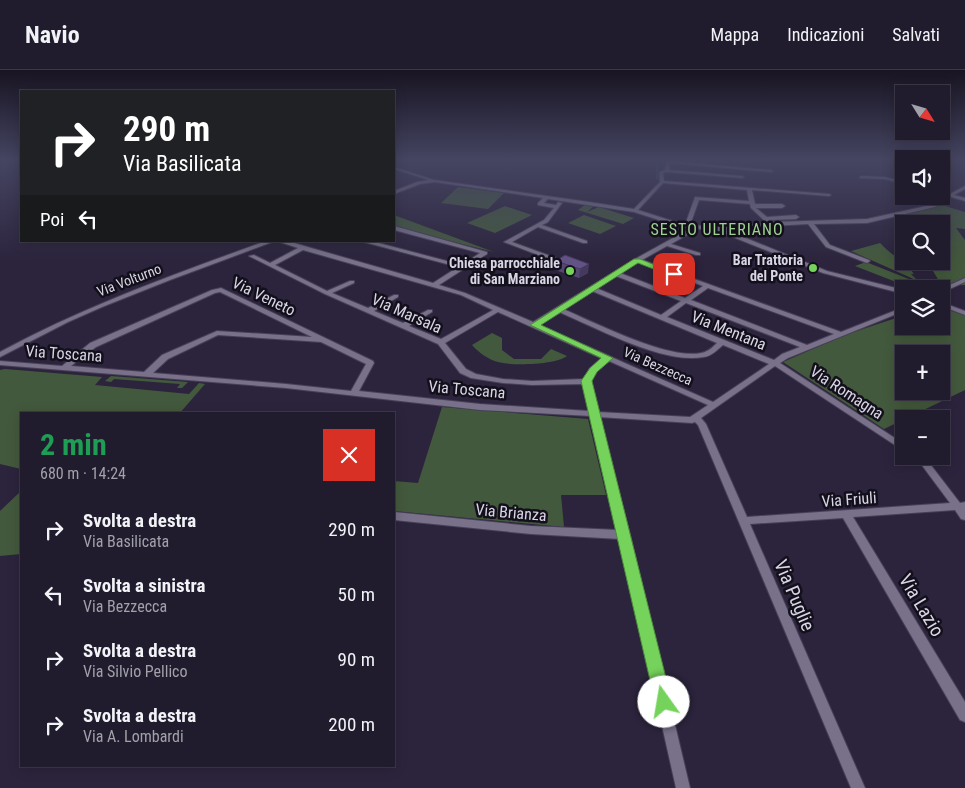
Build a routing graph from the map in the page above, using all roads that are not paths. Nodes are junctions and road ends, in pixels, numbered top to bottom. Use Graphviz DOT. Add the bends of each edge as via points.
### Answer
graph roads {
  1 [pos="523,194"];
  2 [pos="651,194"];
  3 [pos="750,194"];
  4 [pos="801,194"];
  5 [pos="954,194"];
  6 [pos="829,196"];
  7 [pos="950,196"];
  8 [pos="547,197"];
  9 [pos="965,200"];
  10 [pos="752,204"];
  11 [pos="935,205"];
  12 [pos="782,206"];
  13 [pos="635,211"];
  14 [pos="822,217"];
  15 [pos="796,218"];
  16 [pos="770,221"];
  17 [pos="803,223"];
  18 [pos="810,223"];
  19 [pos="540,226"];
  20 [pos="687,227"];
  21 [pos="395,228"];
  22 [pos="696,228"];
  23 [pos="719,229"];
  24 [pos="269,242"];
  25 [pos="283,242"];
  26 [pos="367,242"];
  27 [pos="585,242"];
  28 [pos="667,244"];
  29 [pos="302,248"];
  30 [pos="698,254"];
  31 [pos="252,256"];
  32 [pos="554,260"];
  33 [pos="637,260"];
  34 [pos="867,261"];
  35 [pos="270,265"];
  36 [pos="464,267"];
  37 [pos="616,274"];
  38 [pos="965,280"];
  39 [pos="352,282"];
  40 [pos="435,285"];
  41 [pos="707,286"];
  42 [pos="950,288"];
  43 [pos="592,289"];
  44 [pos="895,290"];
  45 [pos="327,293"];
  46 [pos="396,296"];
  47 [pos="686,300"];
  48 [pos="950,307"];
  49 [pos="499,309"];
  50 [pos="559,310"];
  51 [pos="368,311"];
  52 [pos="430,311"];
  53 [pos="895,311"];
  54 [pos="965,313"];
  55 [pos="662,317"];
  56 [pos="534,325"];
  57 [pos="403,326"];
  58 [pos="838,333"];
  59 [pos="324,341"];
  60 [pos="441,342"];
  61 [pos="723,342"];
  62 [pos="806,347"];
  63 [pos="0,355"];
  64 [pos="608,358"];
  65 [pos="773,362"];
  66 [pos="0,363"];
  67 [pos="64,368"];
  68 [pos="146,375"];
  69 [pos="587,381"];
  70 [pos="354,393"];
  71 [pos="714,405"];
  72 [pos="594,415"];
  73 [pos="697,418"];
  74 [pos="895,442"];
  75 [pos="927,465"];
  76 [pos="961,506"];
  77 [pos="846,514"];
  78 [pos="395,516"];
  79 [pos="965,516"];
  80 [pos="743,521"];
  81 [pos="625,535"];
  82 [pos="965,715"];
  83 [pos="683,788"];
  84 [pos="858,788"];
  1 -- 8 [label="street"];
  2 -- 13 [label="street"];
  3 -- 10 [label="street"];
  4 -- 6 [label="street"];
  5 -- 7 [label="street"];
  7 -- 9 [label="street"];
  8 -- 13 [label="street"];
  8 -- 19 [label="street" via="540,204 559,205"];
  10 -- 12 [label="street"];
  10 -- 16 [label="street"];
  10 -- 20 [label="street" via="697,198"];
  11 -- 18 [label="street" via="867,221"];
  13 -- 20 [label="street"];
  14 -- 15 [label="street"];
  15 -- 16 [label="street"];
  15 -- 17 [label="street"];
  16 -- 17 [label="street"];
  16 -- 23 [label="street"];
  17 -- 18 [label="street"];
  18 -- 34 [label="street" via="825,244"];
  19 -- 27 [label="street"];
  19 -- 32 [label="street" via="507,242"];
  20 -- 22 [label="street"];
  21 -- 36 [label="street" via="486,253"];
  22 -- 23 [label="street"];
  22 -- 28 [label="street"];
  23 -- 44 [label="street" via="825,272"];
  24 -- 63 [label="street, Via Volturno" via="113,299 66,319"];
  25 -- 29 [label="street, Via Bezzecca"];
  26 -- 36 [label="street"];
  28 -- 30 [label="street"];
  28 -- 33 [label="street"];
  29 -- 35 [label="street"];
  29 -- 40 [label="street, Via Bezzecca"];
  31 -- 35 [label="street, Via Marsala"];
  33 -- 37 [label="street"];
  33 -- 41 [label="street"];
  35 -- 45 [label="street, Via Marsala"];
  36 -- 40 [label="street"];
  37 -- 43 [label="street"];
  37 -- 47 [label="street"];
  38 -- 42 [label="street"];
  39 -- 45 [label="street"];
  40 -- 49 [label="street, Via Bezzecca"];
  41 -- 47 [label="street"];
  41 -- 58 [label="street"];
  43 -- 50 [label="street"];
  43 -- 55 [label="street, Via Mentana"];
  45 -- 51 [label="street, Via Marsala"];
  46 -- 51 [label="street"];
  47 -- 55 [label="street"];
  47 -- 62 [label="street"];
  48 -- 54 [label="street"];
  49 -- 56 [label="street, Via Bezzecca"];
  49 -- 60 [label="street"];
  50 -- 56 [label="street"];
  50 -- 61 [label="street" via="666,353 691,357 705,355"];
  51 -- 57 [label="street, Via Marsala"];
  52 -- 57 [label="street"];
  53 -- 58 [label="street"];
  55 -- 61 [label="street, Via Mentana"];
  56 -- 64 [label="street, Via Bezzecca"];
  57 -- 60 [label="street, Via Marsala"];
  58 -- 62 [label="street"];
  59 -- 67 [label="street, Via Veneto" via="218,290 93,345"];
  59 -- 68 [label="street" via="217,333 165,357"];
  59 -- 70 [label="street, Via Veneto" via="370,363"];
  60 -- 69 [label="street, Via Marsala" via="463,371 474,376 532,383"];
  61 -- 65 [label="street, Via Mentana"];
  62 -- 65 [label="street"];
  64 -- 69 [label="street" via="593,370"];
  64 -- 71 [label="street, Via Bezzecca"];
  65 -- 71 [label="street"];
  65 -- 74 [label="street, Via Romagna"];
  66 -- 67 [label="street, Via Toscana"];
  67 -- 68 [label="street, Via Toscana"];
  68 -- 70 [label="street, Via Toscana"];
  69 -- 72 [label="street"];
  70 -- 72 [label="street, Via Toscana"];
  71 -- 73 [label="street"];
  72 -- 73 [label="street, Via Toscana"];
  72 -- 81 [label="street"];
  73 -- 80 [label="street, Via Puglie"];
  75 -- 76 [label="street"];
  76 -- 77 [label="street, Via Friuli"];
  76 -- 79 [label="street"];
  77 -- 80 [label="street, Via Friuli"];
  77 -- 82 [label="street, Via Lazio"];
  78 -- 81 [label="street, Via Brianza" via="531,530"];
  80 -- 84 [label="street, Via Puglie"];
  81 -- 83 [label="street"];
}
